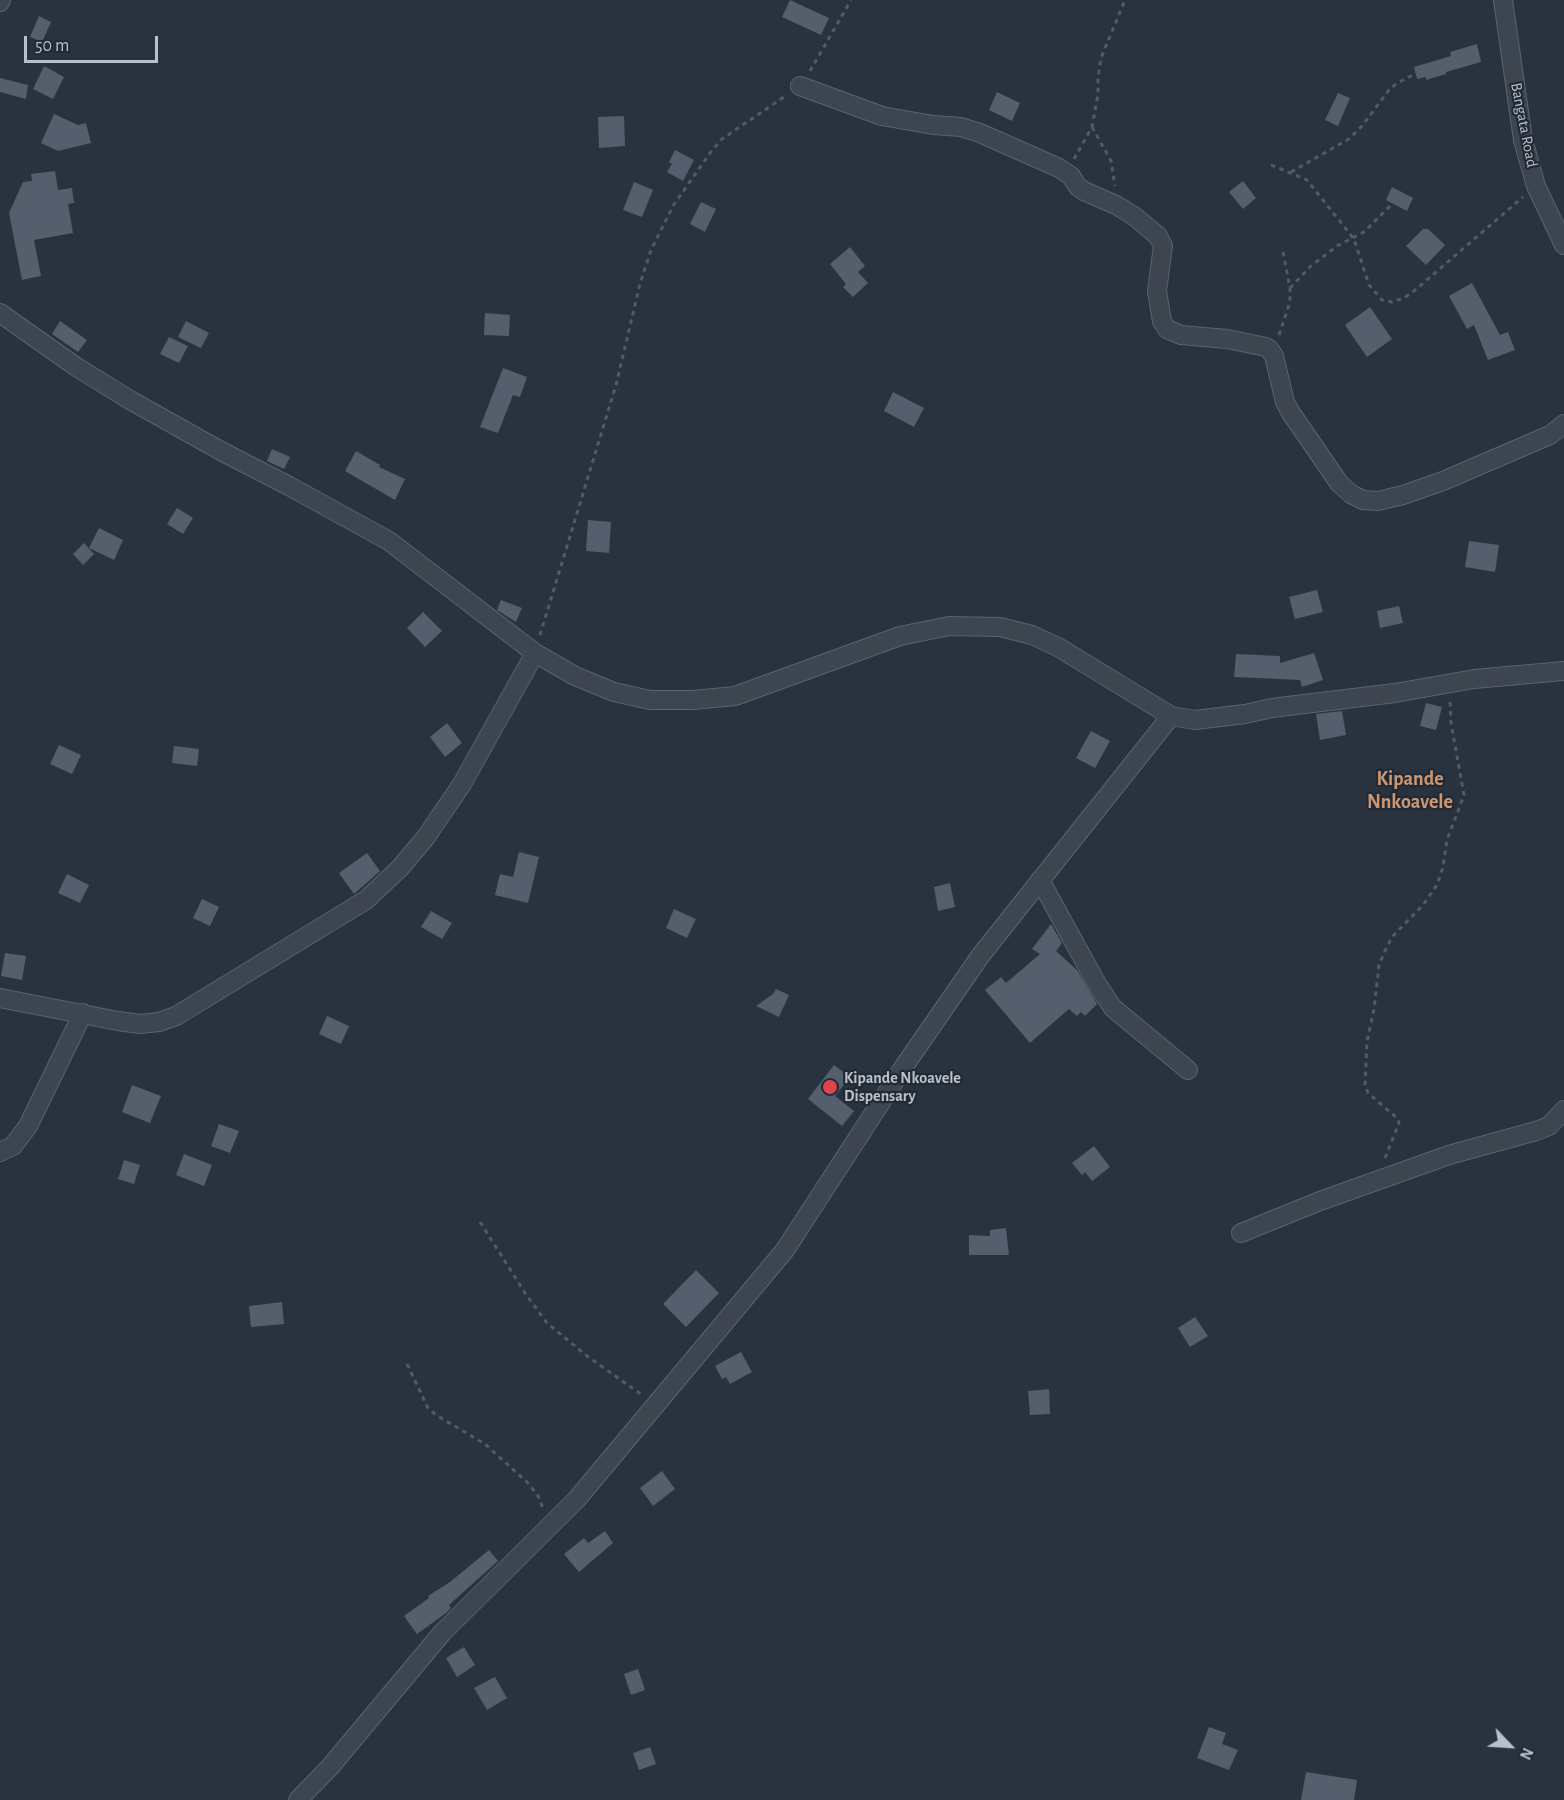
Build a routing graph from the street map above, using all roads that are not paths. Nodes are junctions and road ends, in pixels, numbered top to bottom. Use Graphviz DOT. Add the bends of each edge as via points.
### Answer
graph roads {
  1 [pos="1503,0"];
  2 [pos="800,86"];
  3 [pos="1564,245"];
  4 [pos="0,313"];
  5 [pos="1564,424"];
  6 [pos="535,653"];
  7 [pos="1564,670"];
  8 [pos="1171,716"];
  9 [pos="1040,880"];
  10 [pos="0,998"];
  11 [pos="84,1013"];
  12 [pos="1188,1070"];
  13 [pos="1564,1110"];
  14 [pos="0,1152"];
  15 [pos="1240,1233"];
  16 [pos="298,1800"];
  1 -- 3 [label="street, Bangata Road" via="1523,140 1536,186"];
  2 -- 5 [label="street" via="882,116 980,133 1065,171 1084,191 1134,216 1162,242 1158,309 1167,329 1181,335 1227,339 1270,350 1291,413 1339,483 1364,500 1403,495 1443,481 1551,435"];
  4 -- 6 [label="street" via="130,400 389,541"];
  6 -- 8 [label="street" via="614,692 650,700 693,700 735,696 900,636 949,626 1000,627 1058,647"];
  6 -- 11 [label="street" via="462,784 426,837 366,900 176,1016 140,1024"];
  7 -- 8 [label="street" via="1474,679 1218,719"];
  8 -- 9 [label="street"];
  9 -- 12 [label="street" via="1113,1008"];
  9 -- 16 [label="street" via="911,1056 785,1250 577,1499 442,1633"];
  10 -- 11 [label="street"];
  11 -- 14 [label="street" via="28,1126 13,1146"];
  13 -- 15 [label="street" via="1549,1126 1536,1131 1458,1152"];
}
